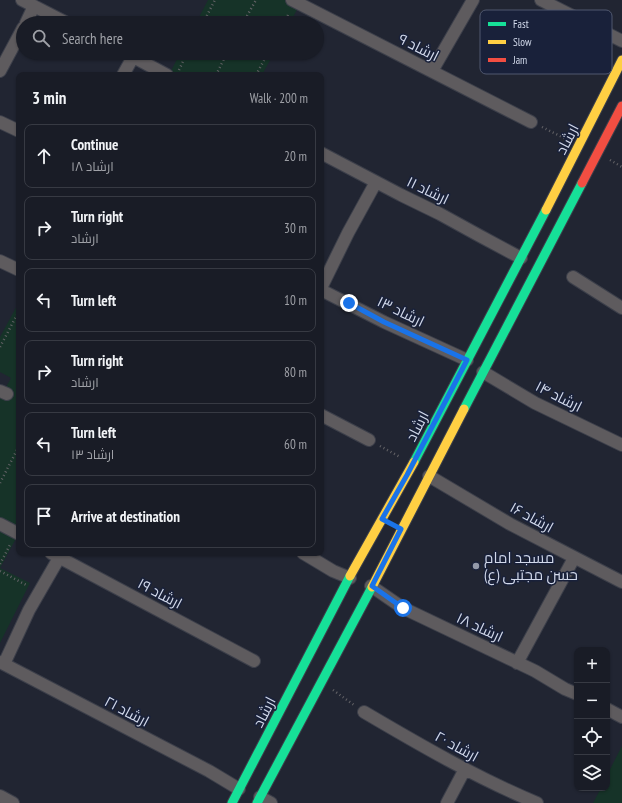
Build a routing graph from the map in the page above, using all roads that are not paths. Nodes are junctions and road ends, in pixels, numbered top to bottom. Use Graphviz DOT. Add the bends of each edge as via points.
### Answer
graph roads {
  1 [pos="22,0"];
  2 [pos="292,0"];
  3 [pos="473,0"];
  4 [pos="541,0"];
  5 [pos="34,6"];
  6 [pos="561,10"];
  7 [pos="29,16"];
  8 [pos="53,16"];
  9 [pos="324,16"];
  10 [pos="324,16"];
  11 [pos="612,36"];
  12 [pos="16,41"];
  13 [pos="622,41"];
  14 [pos="128,60"];
  15 [pos="140,60"];
  16 [pos="622,60"];
  17 [pos="0,71"];
  18 [pos="432,71"];
  19 [pos="124,72"];
  20 [pos="163,72"];
  21 [pos="613,106"];
  22 [pos="0,122"];
  23 [pos="532,122"];
  24 [pos="16,130"];
  25 [pos="324,155"];
  26 [pos="376,182"];
  27 [pos="521,258"];
  28 [pos="0,261"];
  29 [pos="16,269"];
  30 [pos="573,276"];
  31 [pos="324,283"];
  32 [pos="324,291"];
  33 [pos="622,308"];
  34 [pos="492,312"];
  35 [pos="509,321"];
  36 [pos="467,360"];
  37 [pos="483,372"];
  38 [pos="324,417"];
  39 [pos="369,440"];
  40 [pos="622,445"];
  41 [pos="428,476"];
  42 [pos="0,524"];
  43 [pos="392,524"];
  44 [pos="16,532"];
  45 [pos="55,556"];
  46 [pos="57,556"];
  47 [pos="307,556"];
  48 [pos="574,558"];
  49 [pos="350,578"];
  50 [pos="622,582"];
  51 [pos="372,586"];
  52 [pos="254,661"];
  53 [pos="2,663"];
  54 [pos="517,663"];
  55 [pos="574,692"];
  56 [pos="610,711"];
  57 [pos="364,712"];
  58 [pos="622,717"];
  59 [pos="465,769"];
  60 [pos="239,789"];
  61 [pos="0,796"];
  62 [pos="259,800"];
  63 [pos="13,803"];
  64 [pos="232,803"];
  65 [pos="271,803"];
  66 [pos="447,803"];
  67 [pos="537,803"];
  1 -- 5 [label="street"];
  2 -- 9 [label="street, ارشاد ۹"];
  3 -- 18 [label="street"];
  4 -- 6 [label="street"];
  5 -- 7 [label="street"];
  5 -- 8 [label="street"];
  10 -- 18 [label="street, ارشاد ۹"];
  11 -- 13 [label="street"];
  12 -- 17 [label="street"];
  14 -- 19 [label="street"];
  15 -- 20 [label="street"];
  16 -- 21 [label="street, ارشاد"];
  18 -- 23 [label="street, ارشاد ۹"];
  21 -- 27 [label="street, ارشاد" via="579,145"];
  21 -- 35 [label="street, ارشاد"];
  22 -- 24 [label="street"];
  25 -- 26 [label="street, ارشاد ۱۱"];
  26 -- 27 [label="street, ارشاد ۱۱"];
  26 -- 31 [label="street"];
  27 -- 34 [label="street, ارشاد"];
  28 -- 29 [label="street"];
  30 -- 33 [label="street"];
  32 -- 36 [label="street, ارشاد ۱۳" via="384,322"];
  34 -- 35 [label="street"];
  34 -- 36 [label="street, ارشاد"];
  35 -- 37 [label="street, ارشاد"];
  36 -- 43 [label="street, ارشاد" via="413,464"];
  37 -- 40 [label="street, ارشاد ۱۴" via="541,406"];
  37 -- 41 [label="street, ارشاد"];
  38 -- 39 [label="street"];
  41 -- 43 [label="street, ارشاد"];
  41 -- 48 [label="street, ارشاد ۱۶"];
  42 -- 44 [label="street"];
  43 -- 49 [label="street, ارشاد"];
  43 -- 51 [label="street, ارشاد"];
  45 -- 53 [label="street"];
  46 -- 52 [label="street, ارشاد ۱۹"];
  47 -- 49 [label="street"];
  48 -- 50 [label="street, ارشاد ۱۶"];
  48 -- 54 [label="street"];
  49 -- 60 [label="street, ارشاد"];
  51 -- 54 [label="street, ارشاد ۱۸" via="403,608"];
  51 -- 62 [label="street, ارشاد"];
  53 -- 60 [label="street, ارشاد ۲۱"];
  54 -- 55 [label="street, ارشاد ۱۸"];
  56 -- 58 [label="street"];
  57 -- 59 [label="street, ارشاد ۲۰"];
  59 -- 66 [label="street"];
  59 -- 67 [label="street, ارشاد ۲۰"];
  60 -- 64 [label="street, ارشاد"];
  61 -- 63 [label="street"];
  62 -- 65 [label="street"];
}
